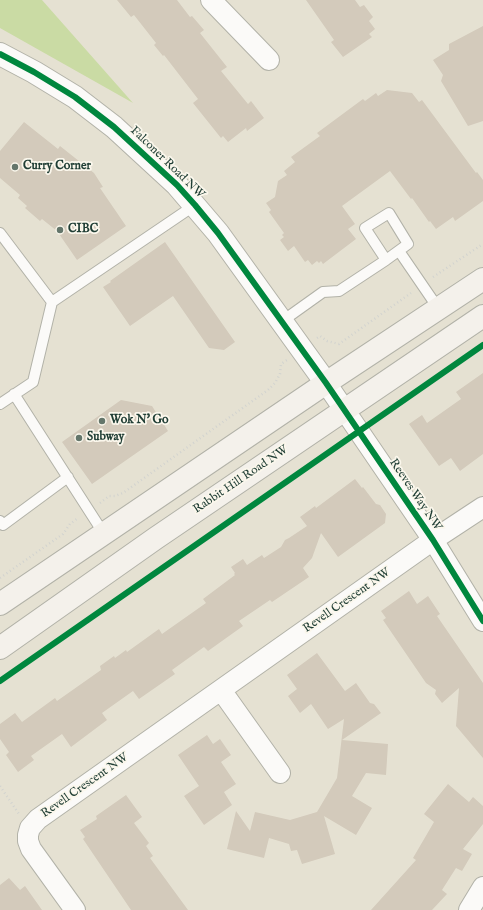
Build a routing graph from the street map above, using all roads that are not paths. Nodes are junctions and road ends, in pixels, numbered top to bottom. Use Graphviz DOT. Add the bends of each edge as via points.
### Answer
graph roads {
  1 [pos="211,0"];
  2 [pos="0,54"];
  3 [pos="269,60"];
  4 [pos="195,205"];
  5 [pos="0,233"];
  6 [pos="399,251"];
  7 [pos="386,260"];
  8 [pos="483,279"];
  9 [pos="52,302"];
  10 [pos="438,308"];
  11 [pos="483,316"];
  12 [pos="281,322"];
  13 [pos="326,383"];
  14 [pos="14,394"];
  15 [pos="0,404"];
  16 [pos="344,410"];
  17 [pos="68,477"];
  18 [pos="483,507"];
  19 [pos="1,524"];
  20 [pos="104,534"];
  21 [pos="433,540"];
  22 [pos="0,604"];
  23 [pos="483,621"];
  24 [pos="0,648"];
  25 [pos="221,690"];
  26 [pos="280,773"];
  27 [pos="483,887"];
  28 [pos="75,910"];
  29 [pos="469,910"];
  1 -- 3 [label="street"];
  2 -- 4 [label="street, Falconer Road NW" via="75,97 114,127"];
  4 -- 9 [label="lane"];
  4 -- 12 [label="street, Falconer Road NW"];
  5 -- 9 [label="lane"];
  6 -- 7 [label="lane"];
  6 -- 7 [label="lane" via="408,244 389,213 365,228"];
  6 -- 10 [label="lane"];
  7 -- 12 [label="lane" via="338,291 324,292"];
  8 -- 10 [label="main road"];
  9 -- 14 [label="lane" via="33,382"];
  10 -- 13 [label="main road"];
  11 -- 16 [label="main road, Rabbit Hill Road NW"];
  12 -- 13 [label="street, Falconer Road NW"];
  13 -- 16 [label="street, Reeves Way NW"];
  13 -- 20 [label="main road"];
  14 -- 15 [label="lane"];
  14 -- 17 [label="lane"];
  16 -- 21 [label="street, Reeves Way NW"];
  16 -- 24 [label="main road, Rabbit Hill Road NW"];
  17 -- 19 [label="lane"];
  17 -- 20 [label="lane"];
  18 -- 21 [label="street, Revell Crescent NW"];
  20 -- 22 [label="main road"];
  21 -- 23 [label="street, Reeves Way NW"];
  21 -- 25 [label="street, Revell Crescent NW"];
  25 -- 26 [label="street"];
  25 -- 28 [label="street, Revell Crescent NW" via="44,813 30,828 28,841 31,849"];
  27 -- 29 [label="street"];
}
